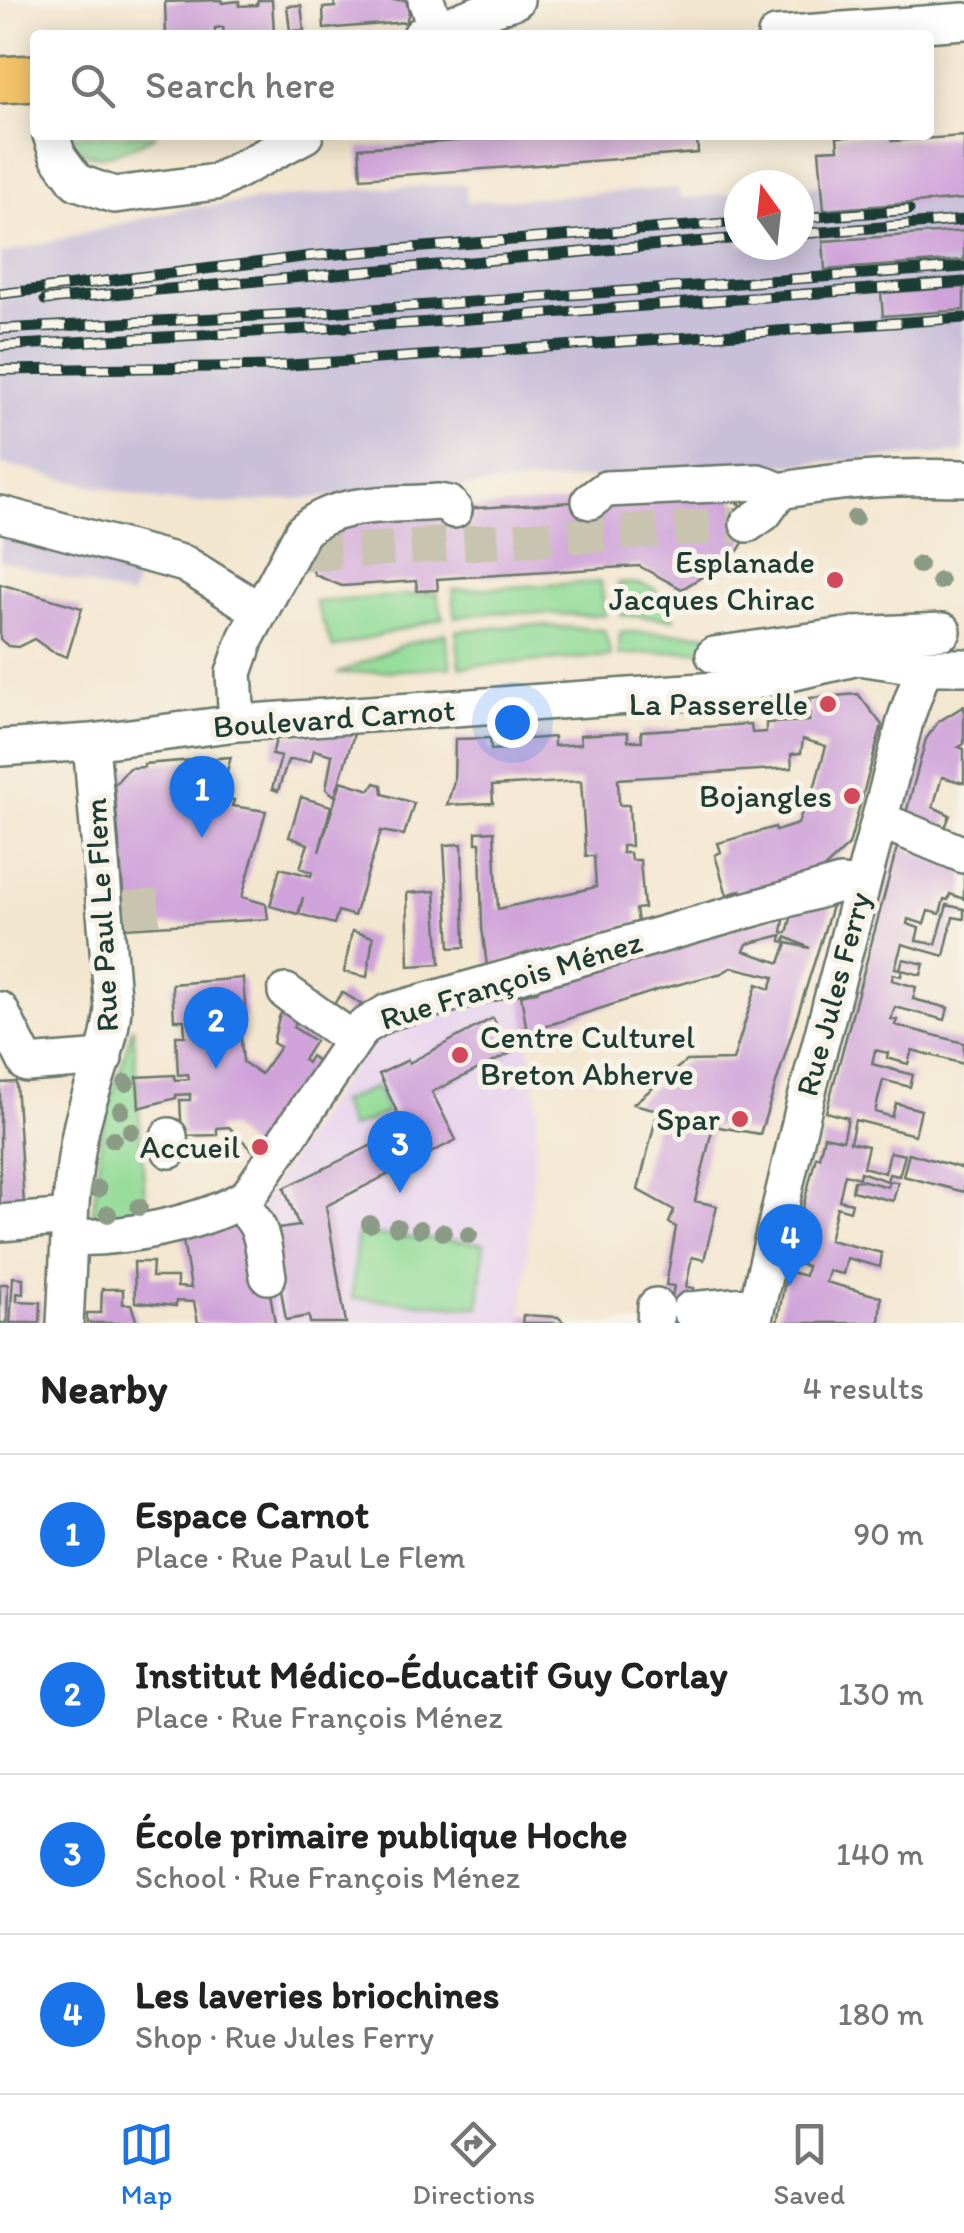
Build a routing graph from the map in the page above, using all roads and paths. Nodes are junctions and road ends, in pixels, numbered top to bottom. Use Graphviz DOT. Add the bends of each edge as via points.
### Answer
graph roads {
  1 [pos="516,0"];
  2 [pos="428,22"];
  3 [pos="964,22"];
  4 [pos="848,30"];
  5 [pos="964,43"];
  6 [pos="934,46"];
  7 [pos="53,140"];
  8 [pos="296,140"];
  9 [pos="964,478"];
  10 [pos="780,491"];
  11 [pos="590,501"];
  12 [pos="454,510"];
  13 [pos="0,514"];
  14 [pos="748,524"];
  15 [pos="260,611"];
  16 [pos="954,634"];
  17 [pos="924,667"];
  18 [pos="964,667"];
  19 [pos="715,672"];
  20 [pos="237,722"];
  21 [pos="91,742"];
  22 [pos="0,748"];
  23 [pos="880,820"];
  24 [pos="964,856"];
  25 [pos="862,886"];
  26 [pos="286,992"];
  27 [pos="0,1010"];
  28 [pos="353,1040"];
  29 [pos="104,1058"];
  30 [pos="236,1203"];
  31 [pos="0,1223"];
  32 [pos="70,1227"];
  33 [pos="268,1276"];
  34 [pos="667,1313"];
  35 [pos="754,1314"];
  36 [pos="65,1323"];
  1 -- 2 [label="street"];
  3 -- 4 [label="street"];
  5 -- 6 [label="street"];
  7 -- 8 [label="street" via="77,182 114,195 216,182"];
  9 -- 10 [label="street" via="904,475"];
  10 -- 11 [label="street" via="758,482 606,490"];
  10 -- 14 [label="street"];
  12 -- 15 [label="street" via="438,502 336,511 314,522"];
  13 -- 15 [label="street" via="185,564"];
  15 -- 20 [label="street" via="234,674"];
  16 -- 17 [label="street"];
  16 -- 19 [label="street" via="854,636"];
  17 -- 18 [label="street, Boulevard Carnot"];
  17 -- 19 [label="street, Boulevard Carnot" via="860,657"];
  17 -- 23 [label="street, Rue Jules Ferry"];
  19 -- 20 [label="street, Boulevard Carnot"];
  20 -- 21 [label="street, Boulevard Carnot"];
  21 -- 22 [label="street, Boulevard Carnot"];
  21 -- 29 [label="street, Rue Paul Le Flem" via="115,910 113,1009"];
  23 -- 24 [label="street"];
  23 -- 25 [label="street, Rue Jules Ferry"];
  25 -- 28 [label="street, Rue François Ménez" via="840,884 388,1012"];
  25 -- 35 [label="street, Rue Jules Ferry"];
  26 -- 28 [label="street"];
  27 -- 29 [label="street" via="27,1064"];
  28 -- 30 [label="street, Rue François Ménez" via="248,1196"];
  29 -- 32 [label="street, Rue Paul Le Flem" via="82,1128"];
  30 -- 32 [label="street, Rue François Ménez" via="175,1224 93,1238"];
  30 -- 33 [label="street" via="259,1226"];
  31 -- 32 [label="street, Rue François Ménez"];
  32 -- 36 [label="street, Rue Paul Le Flem"];
  34 -- 35 [label="street"];
}
